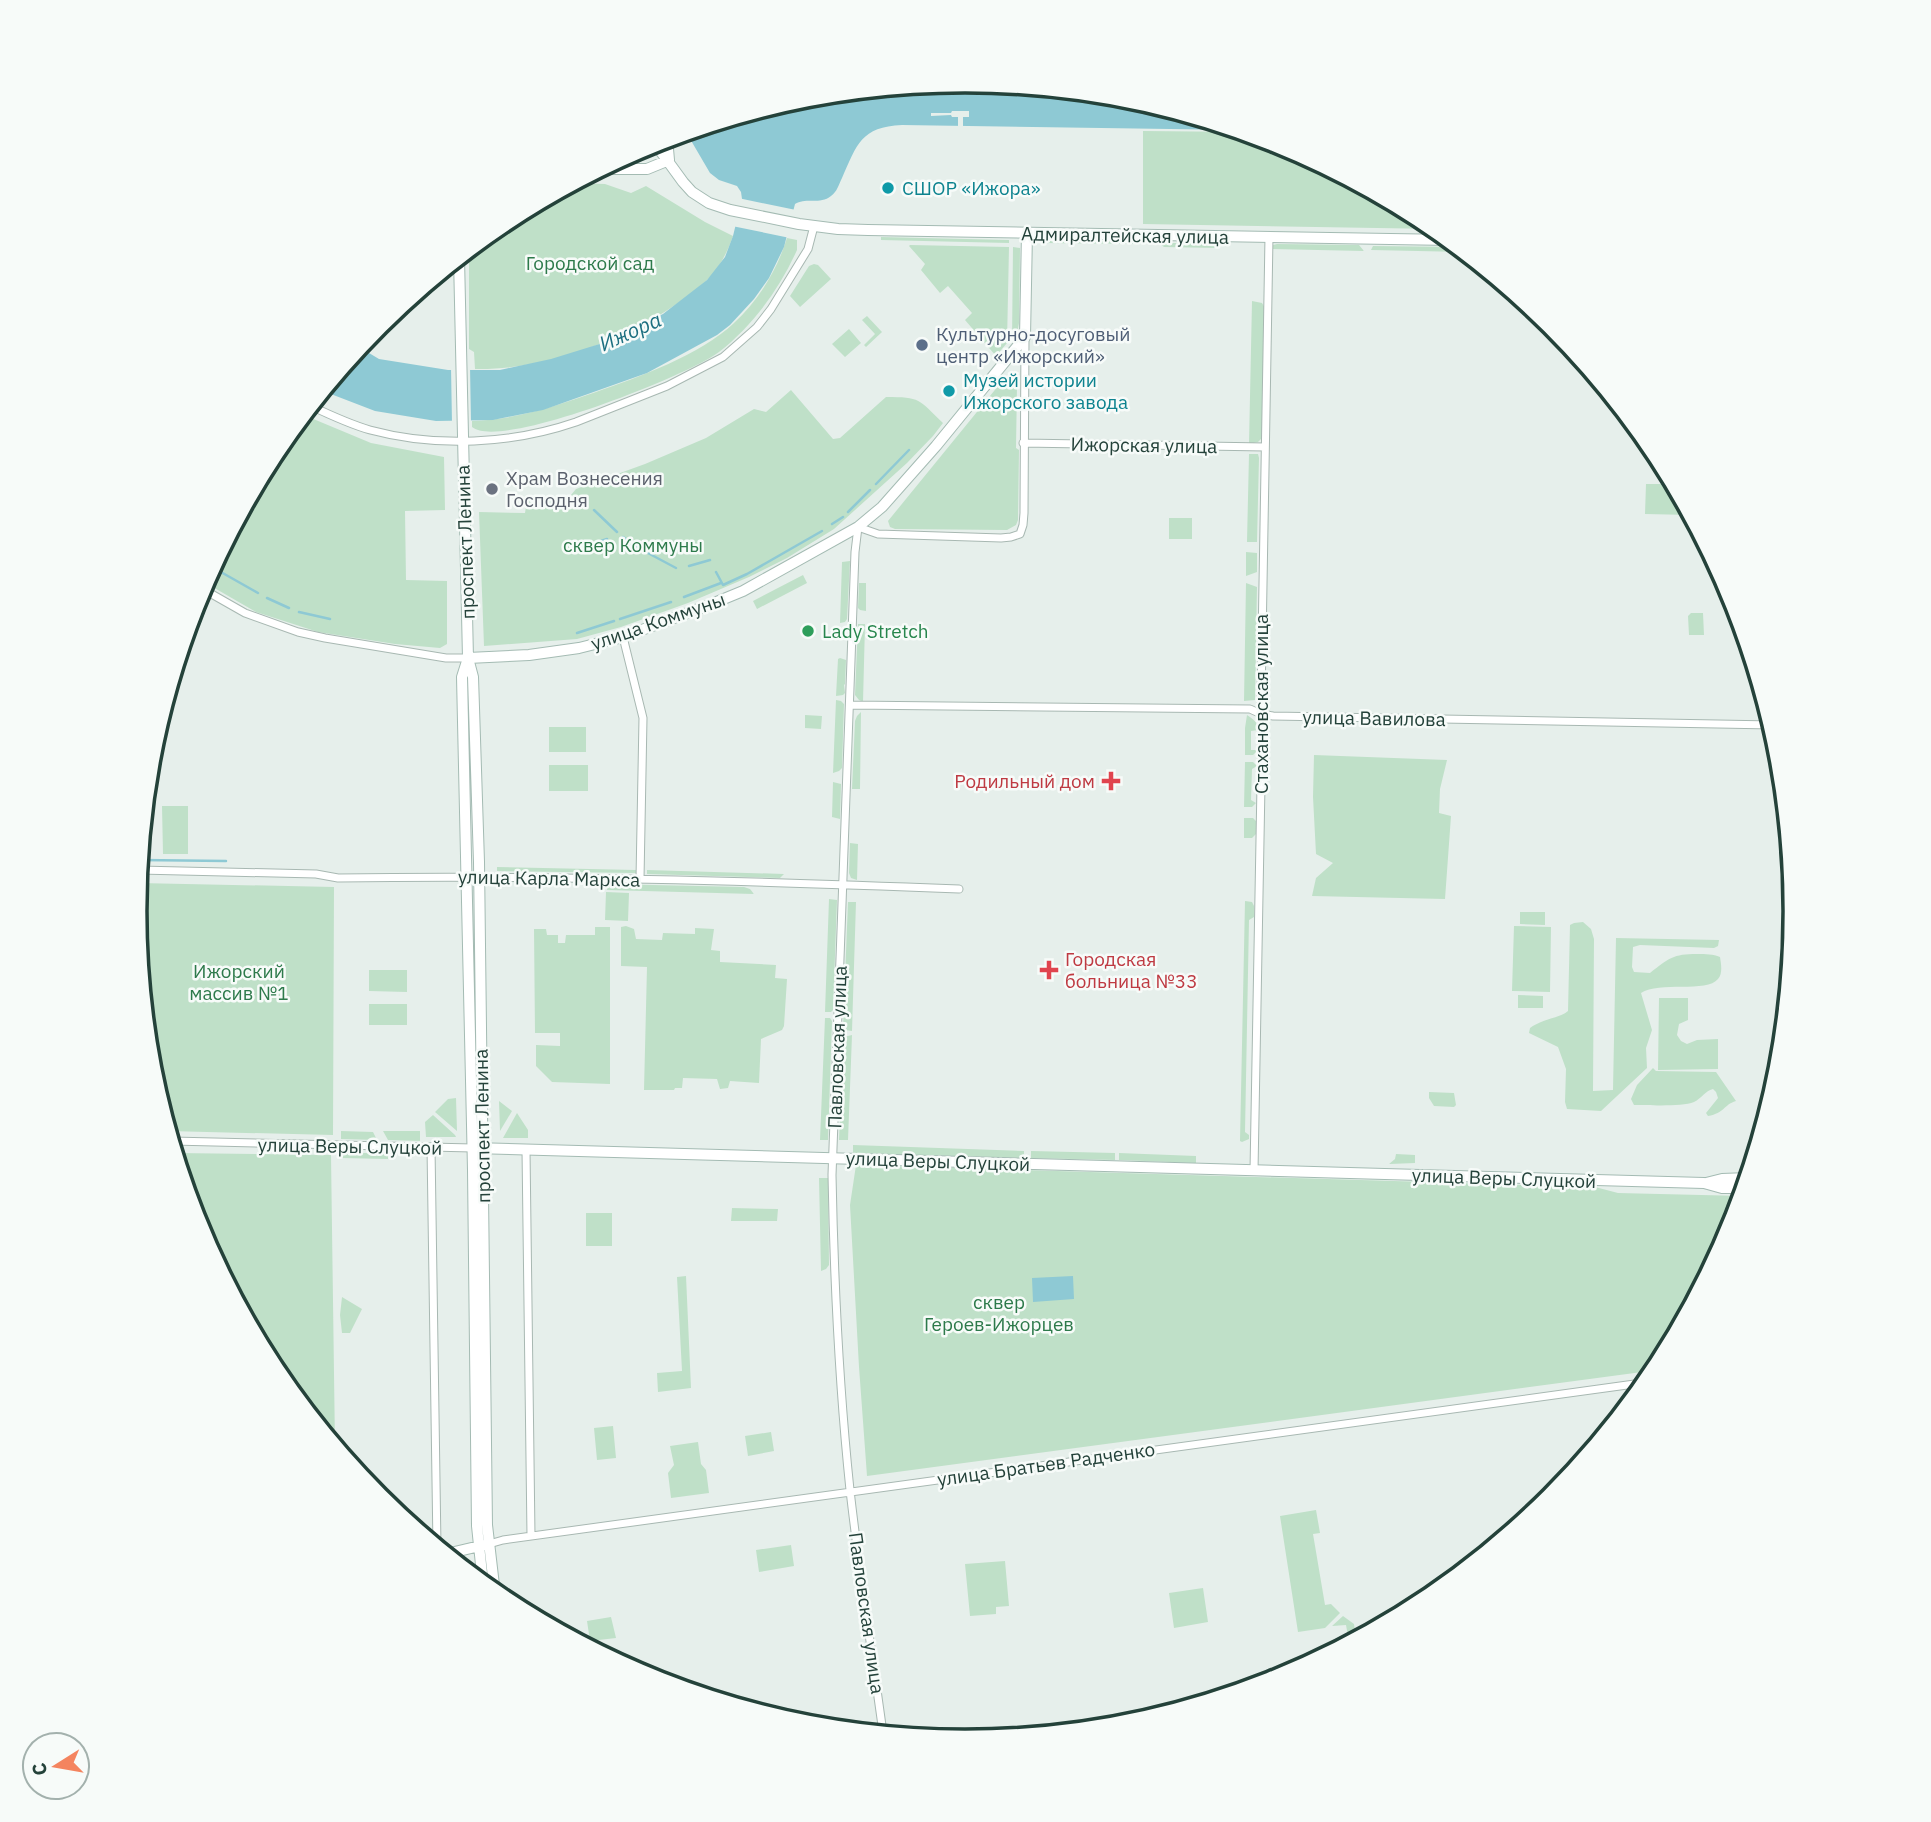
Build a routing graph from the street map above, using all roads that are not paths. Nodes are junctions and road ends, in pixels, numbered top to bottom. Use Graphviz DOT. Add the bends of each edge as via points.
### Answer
graph roads {
  1 [pos="668,149"];
  2 [pos="661,152"];
  3 [pos="668,160"];
  4 [pos="621,169"];
  5 [pos="814,226"];
  6 [pos="1027,233"];
  7 [pos="1269,237"];
  8 [pos="1432,240"];
  9 [pos="459,269"];
  10 [pos="1025,337"];
  11 [pos="319,410"];
  12 [pos="462,442"];
  13 [pos="1023,443"];
  14 [pos="1265,447"];
  15 [pos="858,527"];
  16 [pos="212,594"];
  17 [pos="623,637"];
  18 [pos="468,658"];
  19 [pos="850,705"];
  20 [pos="1261,714"];
  21 [pos="1762,725"];
  22 [pos="149,870"];
  23 [pos="473,876"];
  24 [pos="640,879"];
  25 [pos="843,885"];
  26 [pos="959,889"];
  27 [pos="181,1141"];
  28 [pos="431,1147"];
  29 [pos="478,1148"];
  30 [pos="526,1150"];
  31 [pos="833,1158"];
  32 [pos="1254,1171"];
  33 [pos="1738,1178"];
  34 [pos="1704,1183"];
  35 [pos="1735,1188"];
  36 [pos="1633,1384"];
  37 [pos="850,1491"];
  38 [pos="437,1535"];
  39 [pos="531,1536"];
  40 [pos="484,1545"];
  41 [pos="457,1551"];
  42 [pos="483,1571"];
  43 [pos="491,1577"];
  44 [pos="882,1724"];
  1 -- 3 [label="street"];
  2 -- 3 [label="street, Адмиралтейская улица"];
  3 -- 4 [label="street" via="647,169"];
  3 -- 5 [label="street, Адмиралтейская улица" via="683,182 709,203"];
  5 -- 6 [label="street, Адмиралтейская улица"];
  5 -- 12 [label="street" via="808,249 771,309 714,363 562,427"];
  6 -- 7 [label="street, Адмиралтейская улица"];
  6 -- 10 [label="street"];
  7 -- 8 [label="street, Адмиралтейская улица"];
  7 -- 14 [label="street, Стахановская улица"];
  9 -- 12 [label="street, проспект Ленина"];
  10 -- 13 [label="street"];
  10 -- 15 [label="street, улица Коммуны" via="936,446"];
  11 -- 12 [label="street" via="373,431"];
  12 -- 18 [label="street, проспект Ленина"];
  13 -- 14 [label="street, Ижорская улица"];
  13 -- 15 [label="street" via="1020,534 1001,538 878,534"];
  14 -- 20 [label="street, Стахановская улица"];
  15 -- 17 [label="street, улица Коммуны" via="743,591"];
  15 -- 19 [label="street, Павловская улица"];
  16 -- 18 [label="street, улица Коммуны" via="245,613 306,634"];
  17 -- 18 [label="street, улица Коммуны" via="568,650"];
  17 -- 24 [label="street" via="643,718"];
  18 -- 23 [label="street, проспект Ленина" via="462,677"];
  19 -- 20 [label="street, улица Вавилова" via="1250,709"];
  19 -- 25 [label="street, Павловская улица"];
  20 -- 21 [label="street, улица Вавилова"];
  20 -- 32 [label="street, Стахановская улица"];
  22 -- 23 [label="street, улица Карла Маркса" via="338,878"];
  23 -- 24 [label="street, улица Карла Маркса"];
  23 -- 29 [label="street, проспект Ленина"];
  24 -- 25 [label="street, улица Карла Маркса"];
  25 -- 26 [label="street, улица Карла Маркса"];
  25 -- 31 [label="street, Павловская улица"];
  27 -- 28 [label="street, улица Веры Слуцкой"];
  28 -- 29 [label="street, улица Веры Слуцкой"];
  28 -- 38 [label="street"];
  29 -- 30 [label="street, улица Веры Слуцкой"];
  29 -- 40 [label="street, проспект Ленина"];
  30 -- 31 [label="street, улица Веры Слуцкой"];
  30 -- 39 [label="street"];
  31 -- 32 [label="street, улица Веры Слуцкой"];
  31 -- 37 [label="street, Павловская улица" via="836,1313"];
  32 -- 34 [label="street, улица Веры Слуцкой"];
  33 -- 34 [label="street, улица Веры Слуцкой"];
  34 -- 35 [label="street, улица Веры Слуцкой"];
  36 -- 37 [label="street, улица Братьев Радченко"];
  37 -- 39 [label="street, улица Братьев Радченко"];
  37 -- 44 [label="street, Павловская улица"];
  39 -- 40 [label="street, улица Братьев Радченко"];
  40 -- 41 [label="street, улица Братьев Радченко"];
  40 -- 42 [label="street, проспект Ленина"];
  40 -- 43 [label="street, проспект Ленина"];
}
